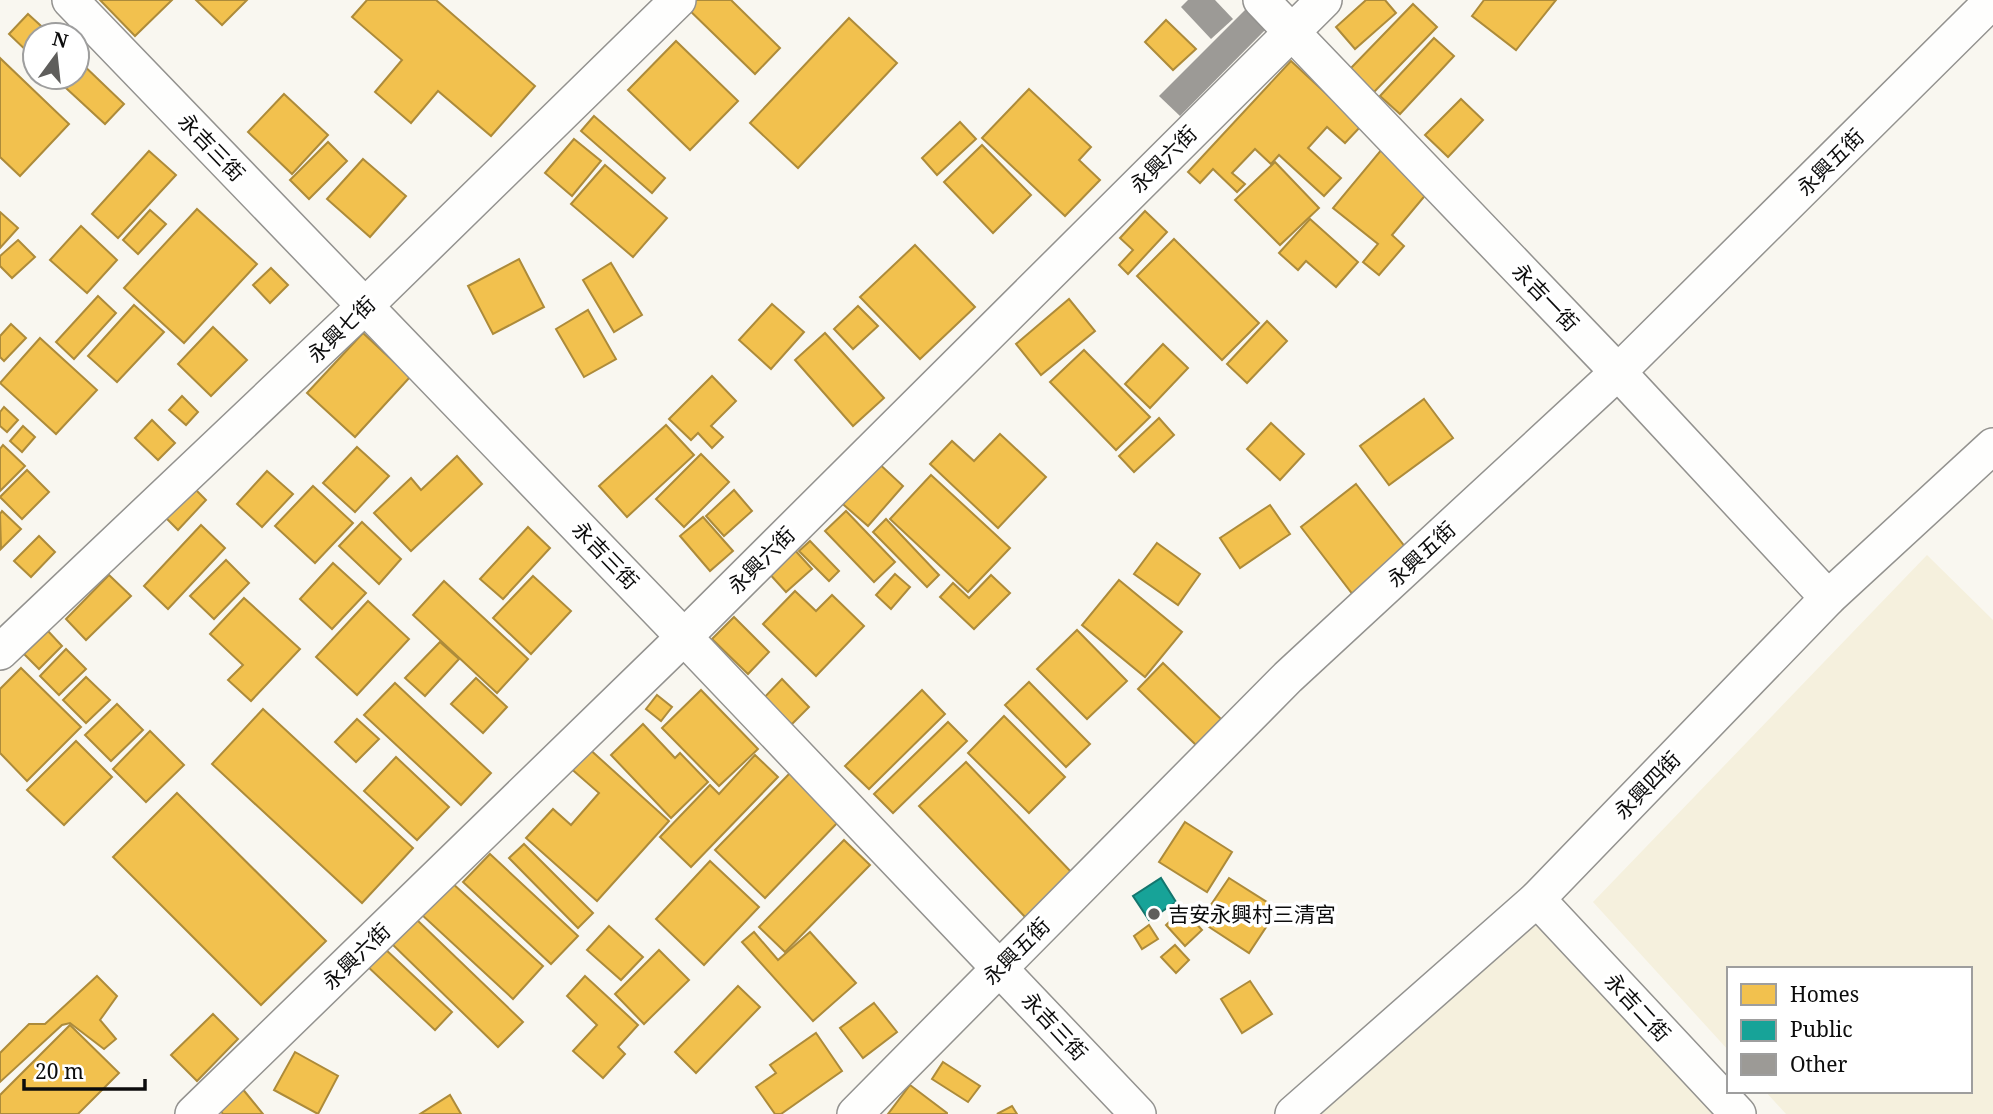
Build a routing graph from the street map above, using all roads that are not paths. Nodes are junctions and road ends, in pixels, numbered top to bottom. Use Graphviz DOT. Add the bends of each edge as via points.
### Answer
graph roads {
  1 [pos="70,0"];
  2 [pos="678,0"];
  3 [pos="1261,0"];
  4 [pos="1324,0"];
  5 [pos="1993,0"];
  6 [pos="1292,31"];
  7 [pos="365,306"];
  8 [pos="1618,372"];
  9 [pos="1993,446"];
  10 [pos="1828,598"];
  11 [pos="684,637"];
  12 [pos="0,652"];
  13 [pos="1537,900"];
  14 [pos="1000,967"];
  15 [pos="193,1114"];
  16 [pos="855,1114"];
  17 [pos="1138,1114"];
  18 [pos="1293,1114"];
  19 [pos="1738,1114"];
  1 -- 7 [label="street, 永吉三街"];
  2 -- 7 [label="street, 永興七街"];
  3 -- 6 [label="street, 永吉一街"];
  4 -- 6 [label="street, 永興六街"];
  5 -- 8 [label="street, 永興五街"];
  6 -- 8 [label="street, 永吉一街"];
  6 -- 11 [label="street, 永興六街"];
  7 -- 11 [label="street, 永吉三街"];
  7 -- 12 [label="street, 永興七街"];
  8 -- 10 [label="street, 永吉一街"];
  8 -- 14 [label="street, 永興五街" via="1288,677"];
  9 -- 10 [label="street, 永興四街"];
  10 -- 13 [label="street, 永興四街"];
  11 -- 14 [label="street, 永吉三街"];
  11 -- 15 [label="street, 永興六街"];
  13 -- 18 [label="street, 永興四街"];
  13 -- 19 [label="street, 永吉二街"];
  14 -- 16 [label="street, 永興五街"];
  14 -- 17 [label="street, 永吉三街"];
}
